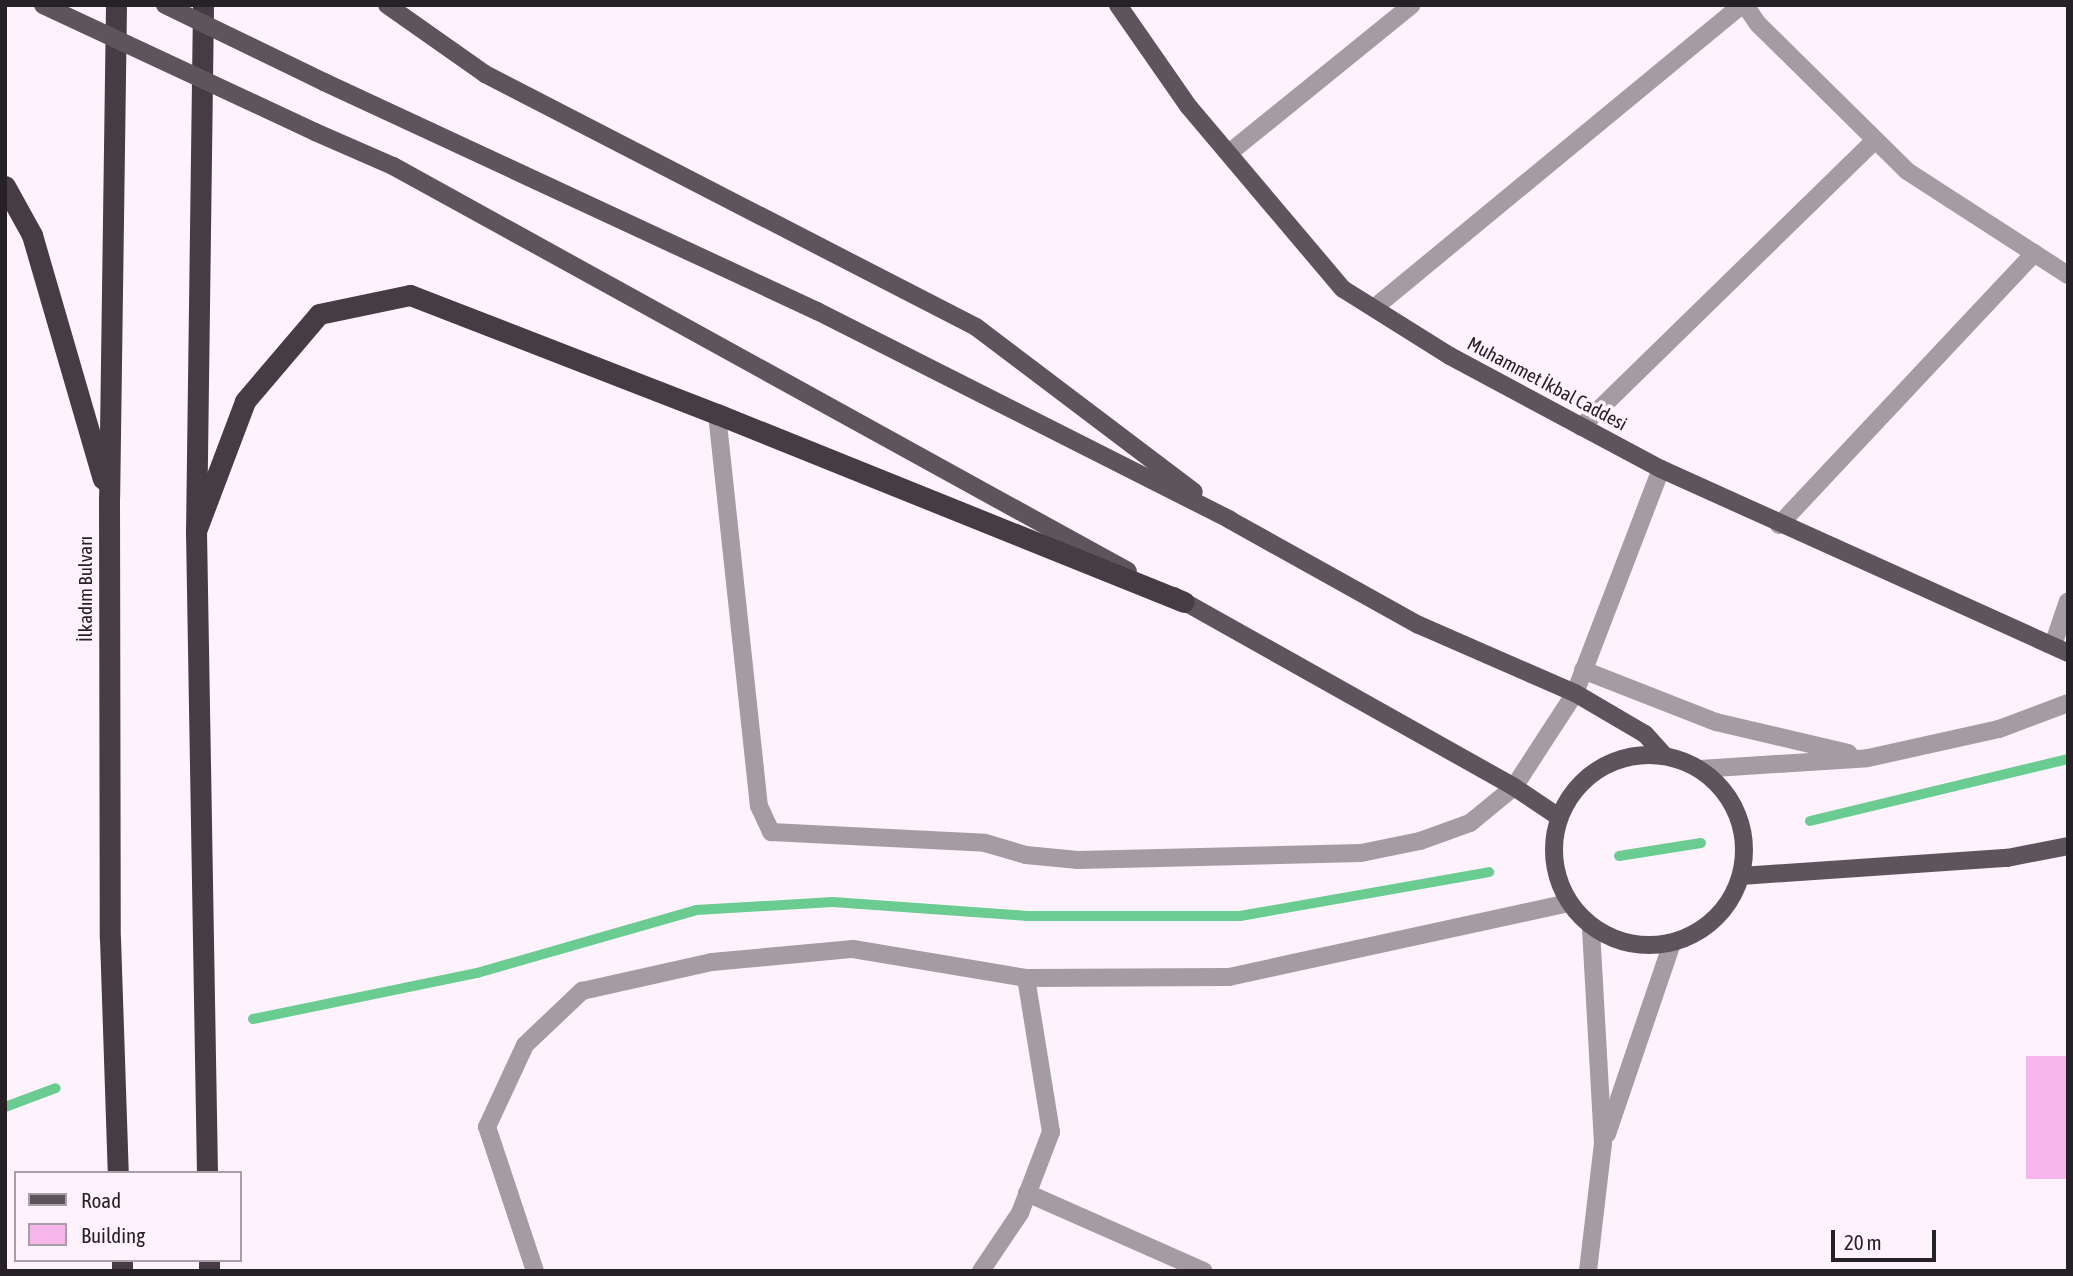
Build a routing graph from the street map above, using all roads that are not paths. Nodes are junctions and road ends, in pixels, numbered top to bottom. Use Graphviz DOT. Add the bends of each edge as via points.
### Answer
graph roads {
  1 [pos="43,5"];
  2 [pos="116,5"];
  3 [pos="165,5"];
  4 [pos="203,5"];
  5 [pos="387,5"];
  6 [pos="1118,5"];
  7 [pos="1412,5"];
  8 [pos="1743,5"];
  9 [pos="1875,140"];
  10 [pos="1229,153"];
  11 [pos="5,186"];
  12 [pos="2034,253"];
  13 [pos="2068,275"];
  14 [pos="1374,308"];
  15 [pos="718,414"];
  16 [pos="1581,427"];
  17 [pos="1661,469"];
  18 [pos="109,498"];
  19 [pos="1230,520"];
  20 [pos="1779,525"];
  21 [pos="196,531"];
  22 [pos="2068,601"];
  23 [pos="1184,602"];
  24 [pos="2060,649"];
  25 [pos="1583,670"];
  26 [pos="1575,693"];
  27 [pos="2068,703"];
  28 [pos="1664,755"];
  29 [pos="1868,758"];
  30 [pos="1700,769"];
  31 [pos="1514,787"];
  32 [pos="1559,817"];
  33 [pos="2068,846"];
  34 [pos="1741,876"];
  35 [pos="1569,903"];
  36 [pos="1591,926"];
  37 [pos="1672,943"];
  38 [pos="1026,978"];
  39 [pos="1603,1144"];
  40 [pos="118,1171"];
  41 [pos="207,1171"];
  42 [pos="1027,1193"];
  43 [pos="535,1271"];
  44 [pos="981,1271"];
  45 [pos="1204,1271"];
  46 [pos="1588,1271"];
  1 -- 23 [label="main road, bridge" via="393,166"];
  2 -- 18 [label="highway, İlkadım Bulvarı"];
  3 -- 19 [label="main road, bridge" via="817,310"];
  4 -- 21 [label="highway"];
  5 -- 19 [label="main road" via="485,74 976,327"];
  6 -- 10 [label="main road, Muhammet İkbal Caddesi" via="1189,107"];
  7 -- 10 [label="street"];
  8 -- 9 [label="street"];
  8 -- 14 [label="street"];
  9 -- 12 [label="street" via="1907,171"];
  9 -- 16 [label="street"];
  10 -- 14 [label="main road, Muhammet İkbal Caddesi" via="1343,289"];
  11 -- 18 [label="highway" via="32,235"];
  12 -- 13 [label="street"];
  12 -- 20 [label="street"];
  14 -- 16 [label="main road, Muhammet İkbal Caddesi" via="1450,356"];
  15 -- 21 [label="highway" via="410,295 319,314 244,401"];
  15 -- 23 [label="highway"];
  15 -- 31 [label="street" via="759,806 771,832 985,843 1026,855 1078,860 1361,853 1420,841 1470,823"];
  16 -- 17 [label="main road, Muhammet İkbal Caddesi"];
  17 -- 20 [label="main road, Muhammet İkbal Caddesi"];
  17 -- 25 [label="street"];
  18 -- 40 [label="highway, İlkadım Bulvarı" via="110,938"];
  19 -- 26 [label="main road" via="1419,625"];
  20 -- 24 [label="main road, Muhammet İkbal Caddesi"];
  21 -- 41 [label="highway"];
  22 -- 24 [label="street"];
  23 -- 31 [label="main road"];
  25 -- 26 [label="street"];
  25 -- 29 [label="street" via="1716,722"];
  26 -- 28 [label="main road" via="1637,728"];
  26 -- 31 [label="street"];
  27 -- 29 [label="street" via="1999,729"];
  28 -- 30 [label="main road"];
  28 -- 32 [label="main road" via="1632,756 1601,767 1576,789"];
  29 -- 30 [label="street"];
  30 -- 34 [label="main road" via="1734,804 1745,852"];
  31 -- 32 [label="main road"];
  32 -- 35 [label="main road" via="1554,852"];
  33 -- 34 [label="main road" via="2007,858"];
  34 -- 37 [label="main road" via="1715,919"];
  35 -- 36 [label="main road"];
  35 -- 38 [label="street" via="1229,977"];
  36 -- 37 [label="main road" via="1634,943"];
  36 -- 39 [label="street"];
  37 -- 39 [label="street"];
  38 -- 42 [label="street" via="1051,1132"];
  38 -- 43 [label="street" via="853,949 712,962 582,991 525,1045 487,1128"];
  39 -- 46 [label="street"];
  42 -- 44 [label="street" via="1020,1213"];
  42 -- 45 [label="street"];
}
